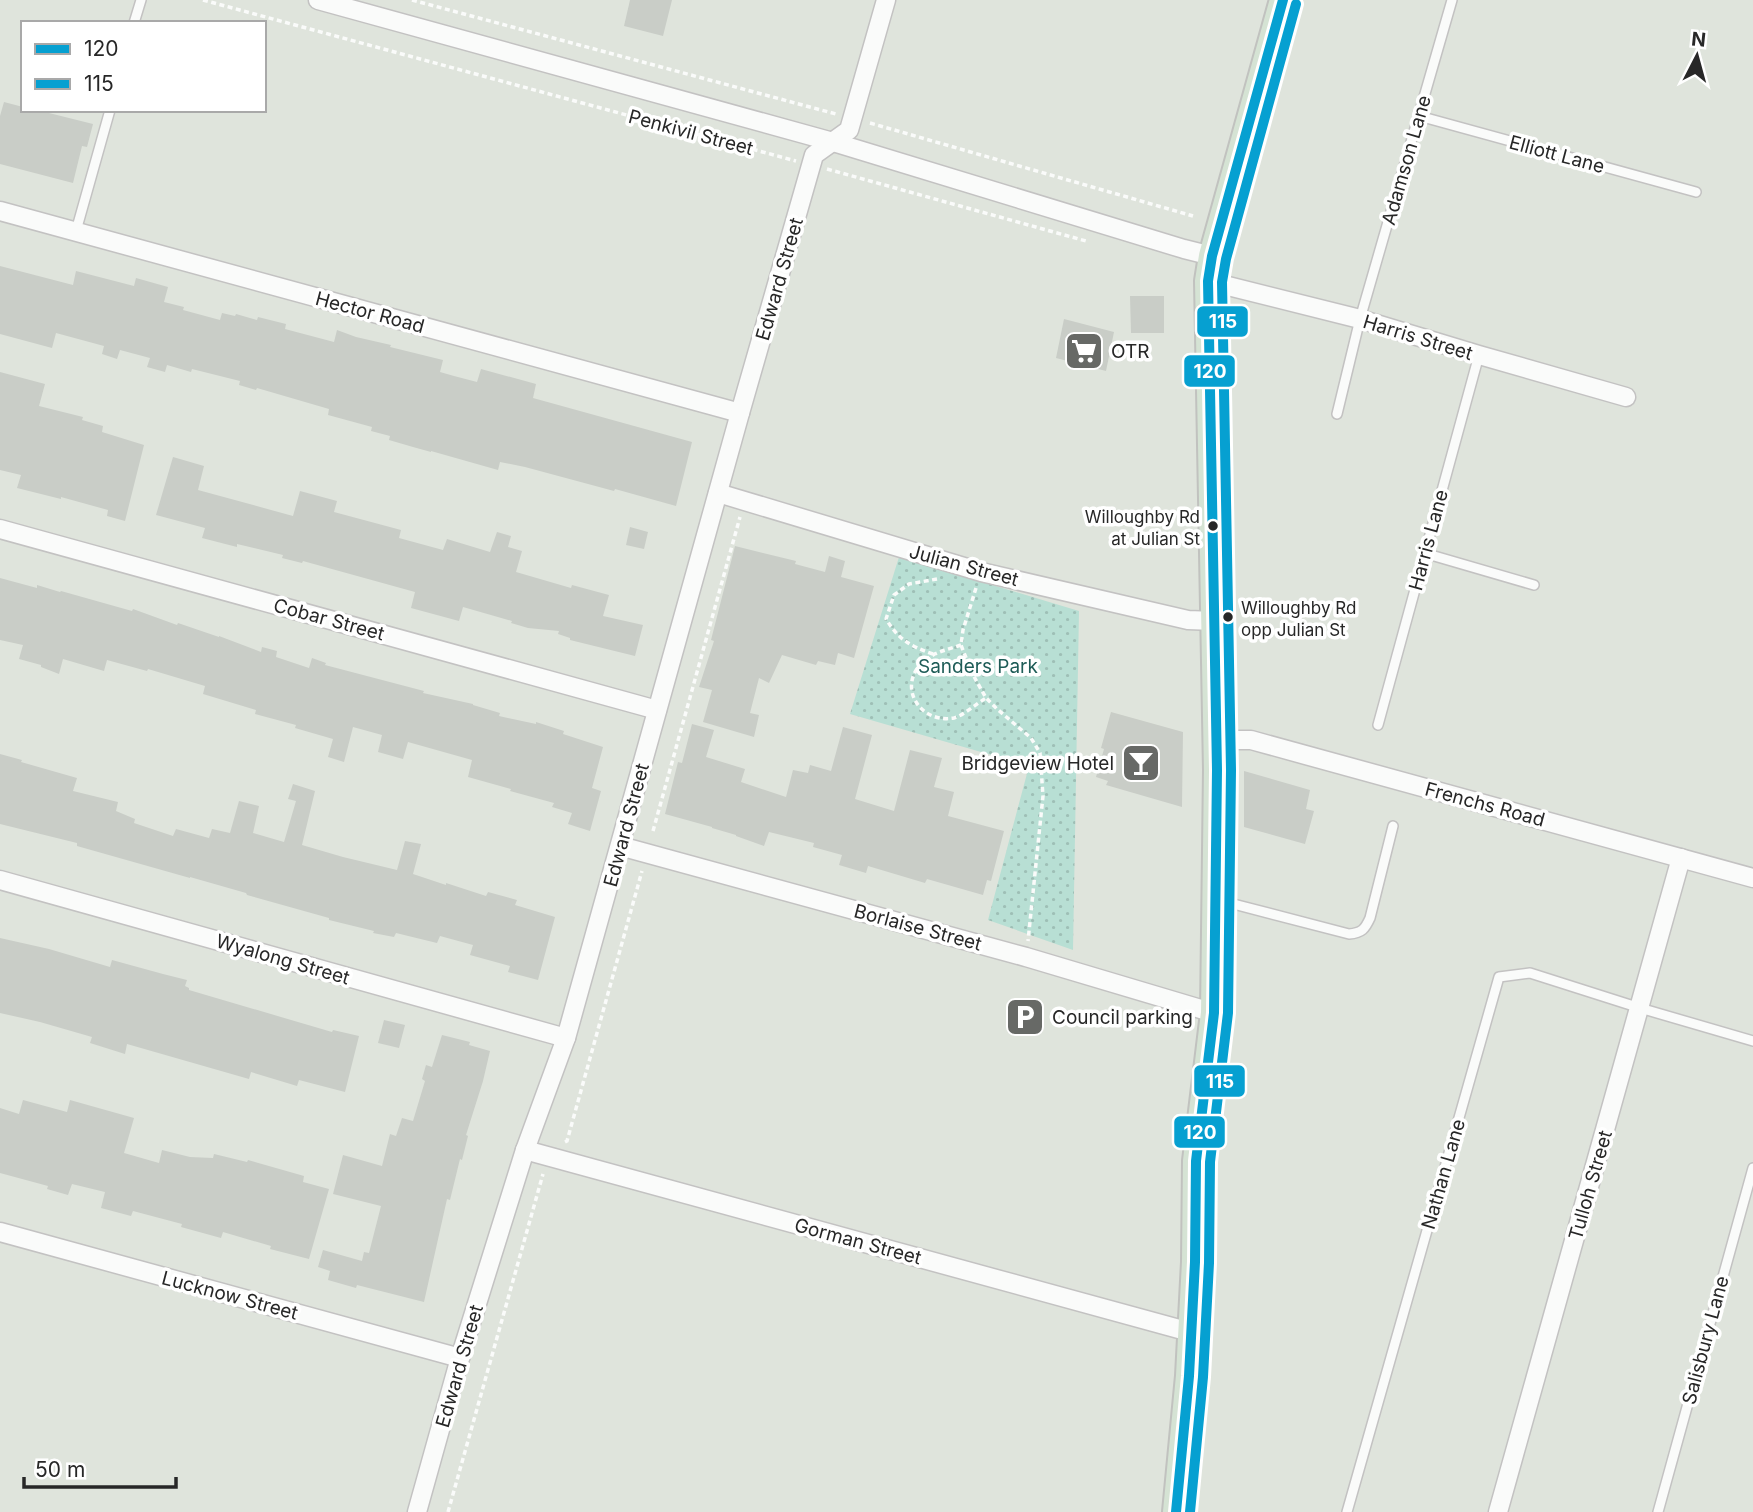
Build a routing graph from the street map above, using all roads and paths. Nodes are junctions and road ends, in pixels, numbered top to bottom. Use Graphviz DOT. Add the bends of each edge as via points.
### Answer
graph roads {
  1 [pos="141,0"];
  2 [pos="204,0"];
  3 [pos="318,0"];
  4 [pos="412,0"];
  5 [pos="886,0"];
  6 [pos="1283,0"];
  7 [pos="1452,0"];
  8 [pos="341,3"];
  9 [pos="135,21"];
  10 [pos="109,112"];
  11 [pos="1419,116"];
  12 [pos="852,119"];
  13 [pos="833,142"];
  14 [pos="811,165"];
  15 [pos="1696,192"];
  16 [pos="0,211"];
  17 [pos="1193,216"];
  18 [pos="76,231"];
  19 [pos="1085,240"];
  20 [pos="1210,268"];
  21 [pos="1360,319"];
  22 [pos="1479,355"];
  23 [pos="1626,397"];
  24 [pos="740,413"];
  25 [pos="1337,414"];
  26 [pos="718,493"];
  27 [pos="741,515"];
  28 [pos="0,528"];
  29 [pos="1424,553"];
  30 [pos="981,572"];
  31 [pos="942,578"];
  32 [pos="1534,584"];
  33 [pos="1214,621"];
  34 [pos="961,645"];
  35 [pos="933,654"];
  36 [pos="986,698"];
  37 [pos="657,710"];
  38 [pos="1378,725"];
  39 [pos="1216,740"];
  40 [pos="1393,826"];
  41 [pos="653,831"];
  42 [pos="620,846"];
  43 [pos="1681,858"];
  44 [pos="642,869"];
  45 [pos="1752,873"];
  46 [pos="0,880"];
  47 [pos="1216,900"];
  48 [pos="1026,957"];
  49 [pos="1640,1008"];
  50 [pos="1214,1013"];
  51 [pos="566,1038"];
  52 [pos="1753,1041"];
  53 [pos="525,1150"];
  54 [pos="550,1157"];
  55 [pos="1753,1168"];
  56 [pos="0,1232"];
  57 [pos="1190,1332"];
  58 [pos="460,1358"];
  59 [pos="417,1512"];
  60 [pos="448,1512"];
  61 [pos="1176,1512"];
  62 [pos="1346,1512"];
  63 [pos="1499,1512"];
  64 [pos="1658,1512"];
  1 -- 9 [label="lane"];
  2 -- 14 [label="path, Penkivil Street"];
  3 -- 8 [label="street, Penkivil Street"];
  4 -- 12 [label="path"];
  5 -- 12 [label="street"];
  6 -- 20 [label="main road"];
  7 -- 11 [label="lane, Adamson Lane"];
  8 -- 13 [label="street, Penkivil Street"];
  10 -- 18 [label="lane"];
  11 -- 15 [label="lane, Elliott Lane"];
  11 -- 21 [label="lane, Adamson Lane"];
  12 -- 13 [label="street, Edward Street" via="849,130"];
  12 -- 17 [label="path"];
  13 -- 14 [label="street, Edward Street" via="814,155"];
  13 -- 20 [label="street, Penkivil Street" via="1184,249"];
  14 -- 19 [label="path, Penkivil Street"];
  14 -- 24 [label="street, Edward Street"];
  16 -- 18 [label="street, Hector Road"];
  18 -- 24 [label="street, Hector Road"];
  20 -- 21 [label="street, Harris Street"];
  20 -- 33 [label="main road"];
  21 -- 22 [label="street, Harris Street"];
  21 -- 25 [label="lane, Adamson Lane"];
  22 -- 23 [label="street, Harris Street"];
  22 -- 29 [label="lane, Harris Lane"];
  24 -- 26 [label="street, Edward Street"];
  26 -- 30 [label="street, Julian Street"];
  26 -- 37 [label="street, Edward Street"];
  27 -- 41 [label="path"];
  28 -- 37 [label="street, Cobar Street"];
  29 -- 32 [label="lane"];
  29 -- 38 [label="lane, Harris Lane"];
  30 -- 33 [label="street, Julian Street" via="1188,620"];
  30 -- 34 [label="path"];
  31 -- 35 [label="path" via="909,584 894,596 886,619 895,633"];
  33 -- 39 [label="main road"];
  34 -- 35 [label="path"];
  34 -- 36 [label="path"];
  35 -- 36 [label="path" via="919,664 913,677 911,691 918,707 929,716 956,717"];
  36 -- 48 [label="path" via="1031,738 1040,752 1043,796"];
  37 -- 42 [label="street, Edward Street"];
  39 -- 43 [label="street, Frenchs Road" via="1251,740"];
  39 -- 47 [label="main road"];
  40 -- 47 [label="lane" via="1370,918 1359,933"];
  42 -- 48 [label="street, Borlaise Street"];
  42 -- 51 [label="street, Edward Street"];
  43 -- 45 [label="street, Frenchs Road"];
  43 -- 49 [label="street, Tulloh Street"];
  44 -- 54 [label="path" via="567,1141"];
  46 -- 51 [label="street, Wyalong Street"];
  47 -- 50 [label="main road"];
  48 -- 50 [label="street, Borlaise Street"];
  49 -- 52 [label="lane"];
  49 -- 62 [label="lane, Nathan Lane" via="1530,973 1499,977"];
  49 -- 63 [label="street, Tulloh Street"];
  50 -- 57 [label="main road" via="1196,1161"];
  51 -- 53 [label="street, Edward Street"];
  53 -- 54 [label="street, Gorman Street"];
  53 -- 58 [label="street, Edward Street"];
  54 -- 57 [label="street, Gorman Street"];
  54 -- 60 [label="path"];
  55 -- 64 [label="lane, Salisbury Lane"];
  56 -- 58 [label="street, Lucknow Street"];
  57 -- 61 [label="main road"];
  58 -- 59 [label="street, Edward Street"];
}
